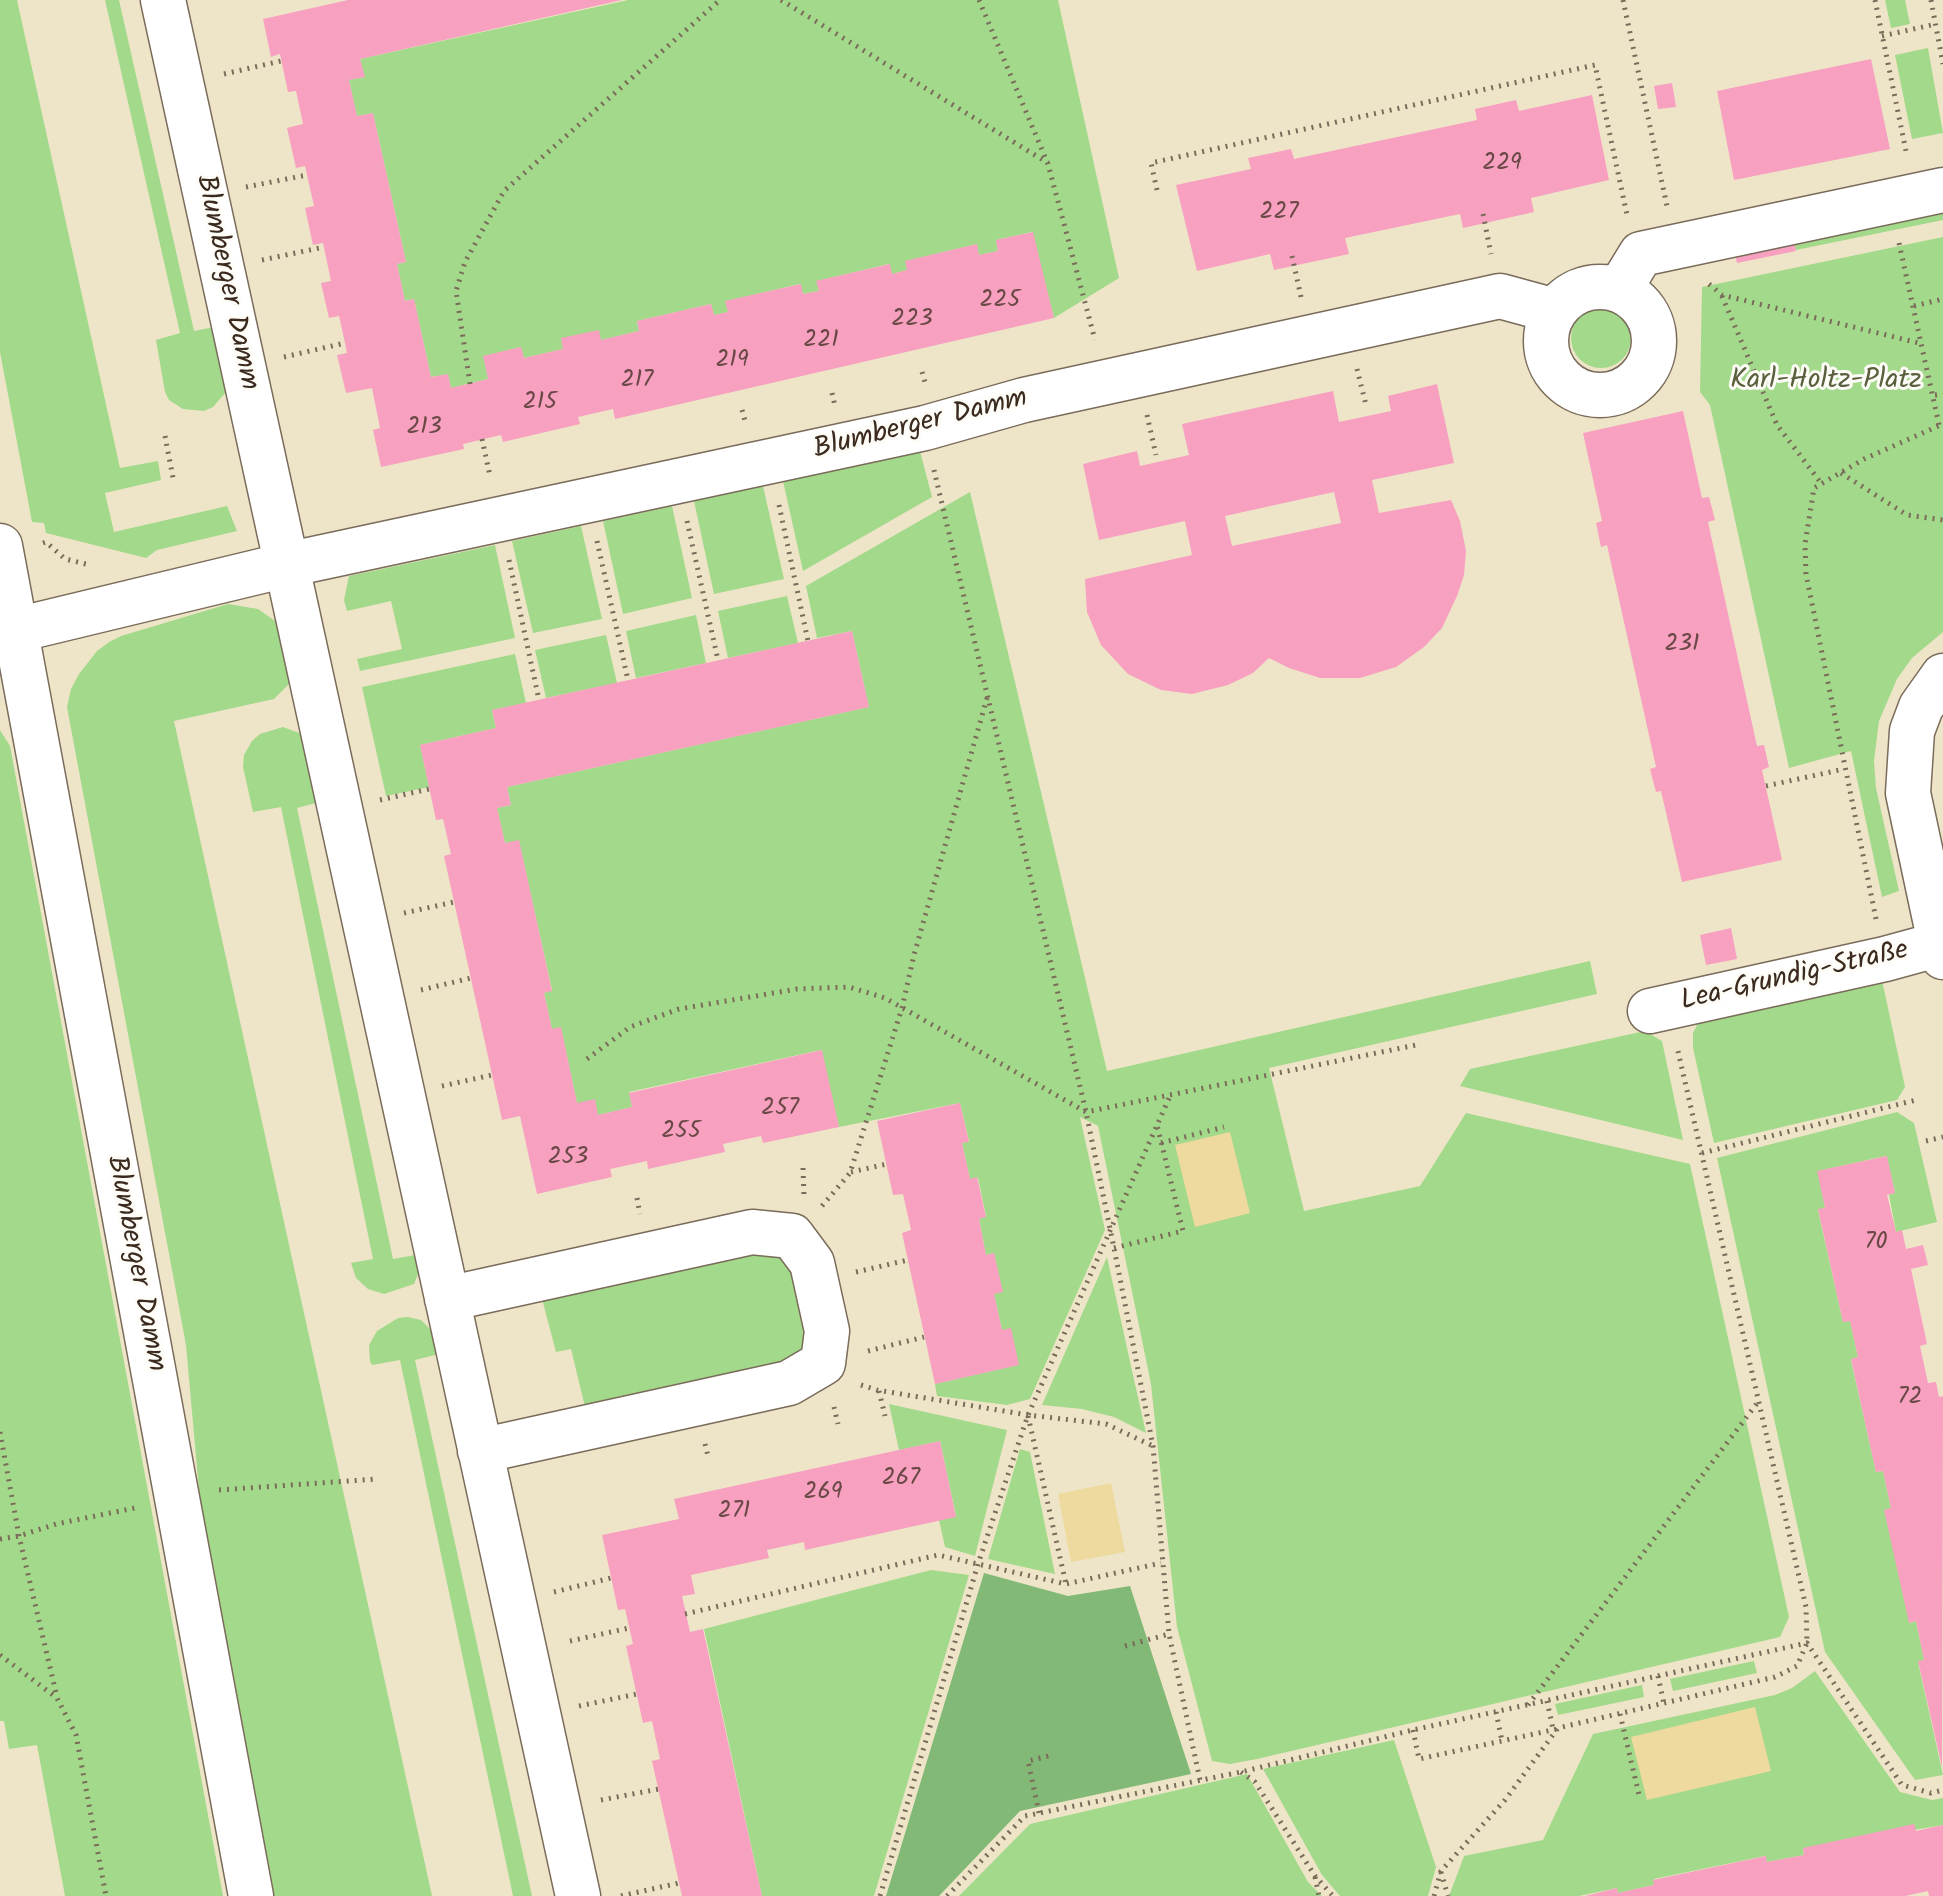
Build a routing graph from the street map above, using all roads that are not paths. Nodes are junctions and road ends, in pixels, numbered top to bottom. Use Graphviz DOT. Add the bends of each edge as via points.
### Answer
graph roads {
  1 [pos="163,0"];
  2 [pos="1929,193"];
  3 [pos="1619,290"];
  4 [pos="1555,311"];
  5 [pos="0,546"];
  6 [pos="286,565"];
  7 [pos="8,633"];
  8 [pos="1943,676"];
  9 [pos="1942,950"];
  10 [pos="1659,1009"];
  11 [pos="447,1299"];
  12 [pos="480,1451"];
  13 [pos="251,1896"];
  14 [pos="578,1896"];
  1 -- 6 [label="street, Blumberger Damm"];
  2 -- 3 [label="street" via="1641,254"];
  3 -- 4 [label="street" via="1581,290"];
  3 -- 4 [label="street" via="1642,308 1654,340 1645,371 1618,392 1585,393 1557,374 1546,343"];
  4 -- 6 [label="street, Blumberger Damm" via="1500,296 1024,400 925,428"];
  5 -- 7 [label="street, Blumberger Damm"];
  6 -- 7 [label="street, Blumberger Damm"];
  6 -- 11 [label="street, Blumberger Damm"];
  7 -- 13 [label="street, Blumberger Damm"];
  8 -- 9 [label="street, Lea-Grundig-Straße" via="1912,731 1908,793"];
  9 -- 10 [label="street, Lea-Grundig-Straße"];
  11 -- 12 [label="street, Blumberger Damm"];
  11 -- 12 [label="street" via="752,1232 792,1236 812,1263 838,1370 823,1363 789,1383"];
  12 -- 14 [label="street, Blumberger Damm"];
}
